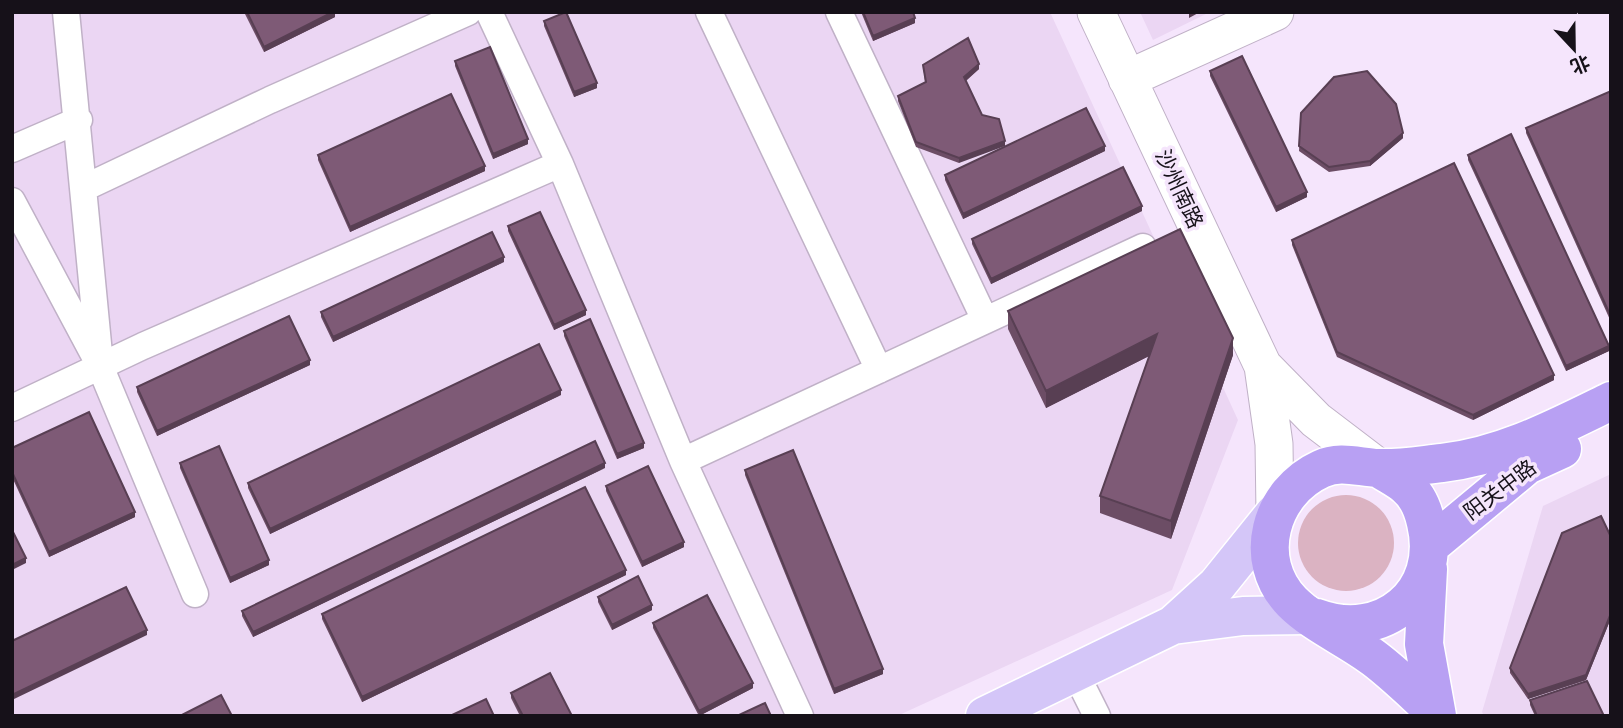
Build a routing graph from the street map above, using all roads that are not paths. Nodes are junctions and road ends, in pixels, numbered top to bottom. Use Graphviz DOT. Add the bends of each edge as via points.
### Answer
graph roads {
  1 [pos="66,12"];
  2 [pos="468,12"];
  3 [pos="489,12"];
  4 [pos="709,12"];
  5 [pos="839,12"];
  6 [pos="1096,12"];
  7 [pos="1275,12"];
  8 [pos="1127,79"];
  9 [pos="79,120"];
  10 [pos="12,149"];
  11 [pos="560,164"];
  12 [pos="84,188"];
  13 [pos="12,201"];
  14 [pos="1195,223"];
  15 [pos="985,320"];
  16 [pos="100,366"];
  17 [pos="1262,366"];
  18 [pos="879,370"];
  19 [pos="1611,401"];
  20 [pos="12,408"];
  21 [pos="1611,426"];
  22 [pos="682,461"];
  23 [pos="1378,468"];
  24 [pos="1275,513"];
  25 [pos="1430,556"];
  26 [pos="195,594"];
  27 [pos="1308,615"];
  28 [pos="1173,625"];
  29 [pos="1075,673"];
  30 [pos="1436,714"];
  31 [pos="800,716"];
  32 [pos="985,716"];
  33 [pos="1097,716"];
  1 -- 9 [label="street"];
  2 -- 12 [label="street"];
  3 -- 11 [label="street"];
  4 -- 18 [label="street"];
  5 -- 15 [label="street"];
  6 -- 8 [label="main road, 沙州南路"];
  7 -- 8 [label="main road"];
  8 -- 14 [label="main road, 沙州南路"];
  9 -- 10 [label="street"];
  9 -- 12 [label="street"];
  11 -- 16 [label="street"];
  11 -- 22 [label="street"];
  12 -- 16 [label="street"];
  13 -- 16 [label="street"];
  14 -- 15 [label="street"];
  14 -- 17 [label="main road, 沙州南路"];
  15 -- 18 [label="street"];
  16 -- 20 [label="street"];
  16 -- 26 [label="street"];
  17 -- 23 [label="main road" via="1317,420"];
  17 -- 24 [label="main road" via="1274,444"];
  18 -- 22 [label="street"];
  19 -- 23 [label="highway, 阳关中路" via="1523,444 1445,463"];
  21 -- 25 [label="highway, 阳关中路" via="1527,465"];
  22 -- 31 [label="street"];
  23 -- 24 [label="highway" via="1348,463 1322,468 1294,486"];
  23 -- 25 [label="highway" via="1407,487 1423,509"];
  24 -- 27 [label="highway" via="1268,547 1276,580"];
  24 -- 28 [label="main road" via="1217,585"];
  25 -- 27 [label="highway" via="1408,601 1378,621 1337,625"];
  25 -- 30 [label="highway" via="1424,644"];
  27 -- 28 [label="main road"];
  27 -- 30 [label="highway" via="1376,659"];
  28 -- 29 [label="main road"];
  29 -- 32 [label="main road"];
  29 -- 33 [label="street"];
}
